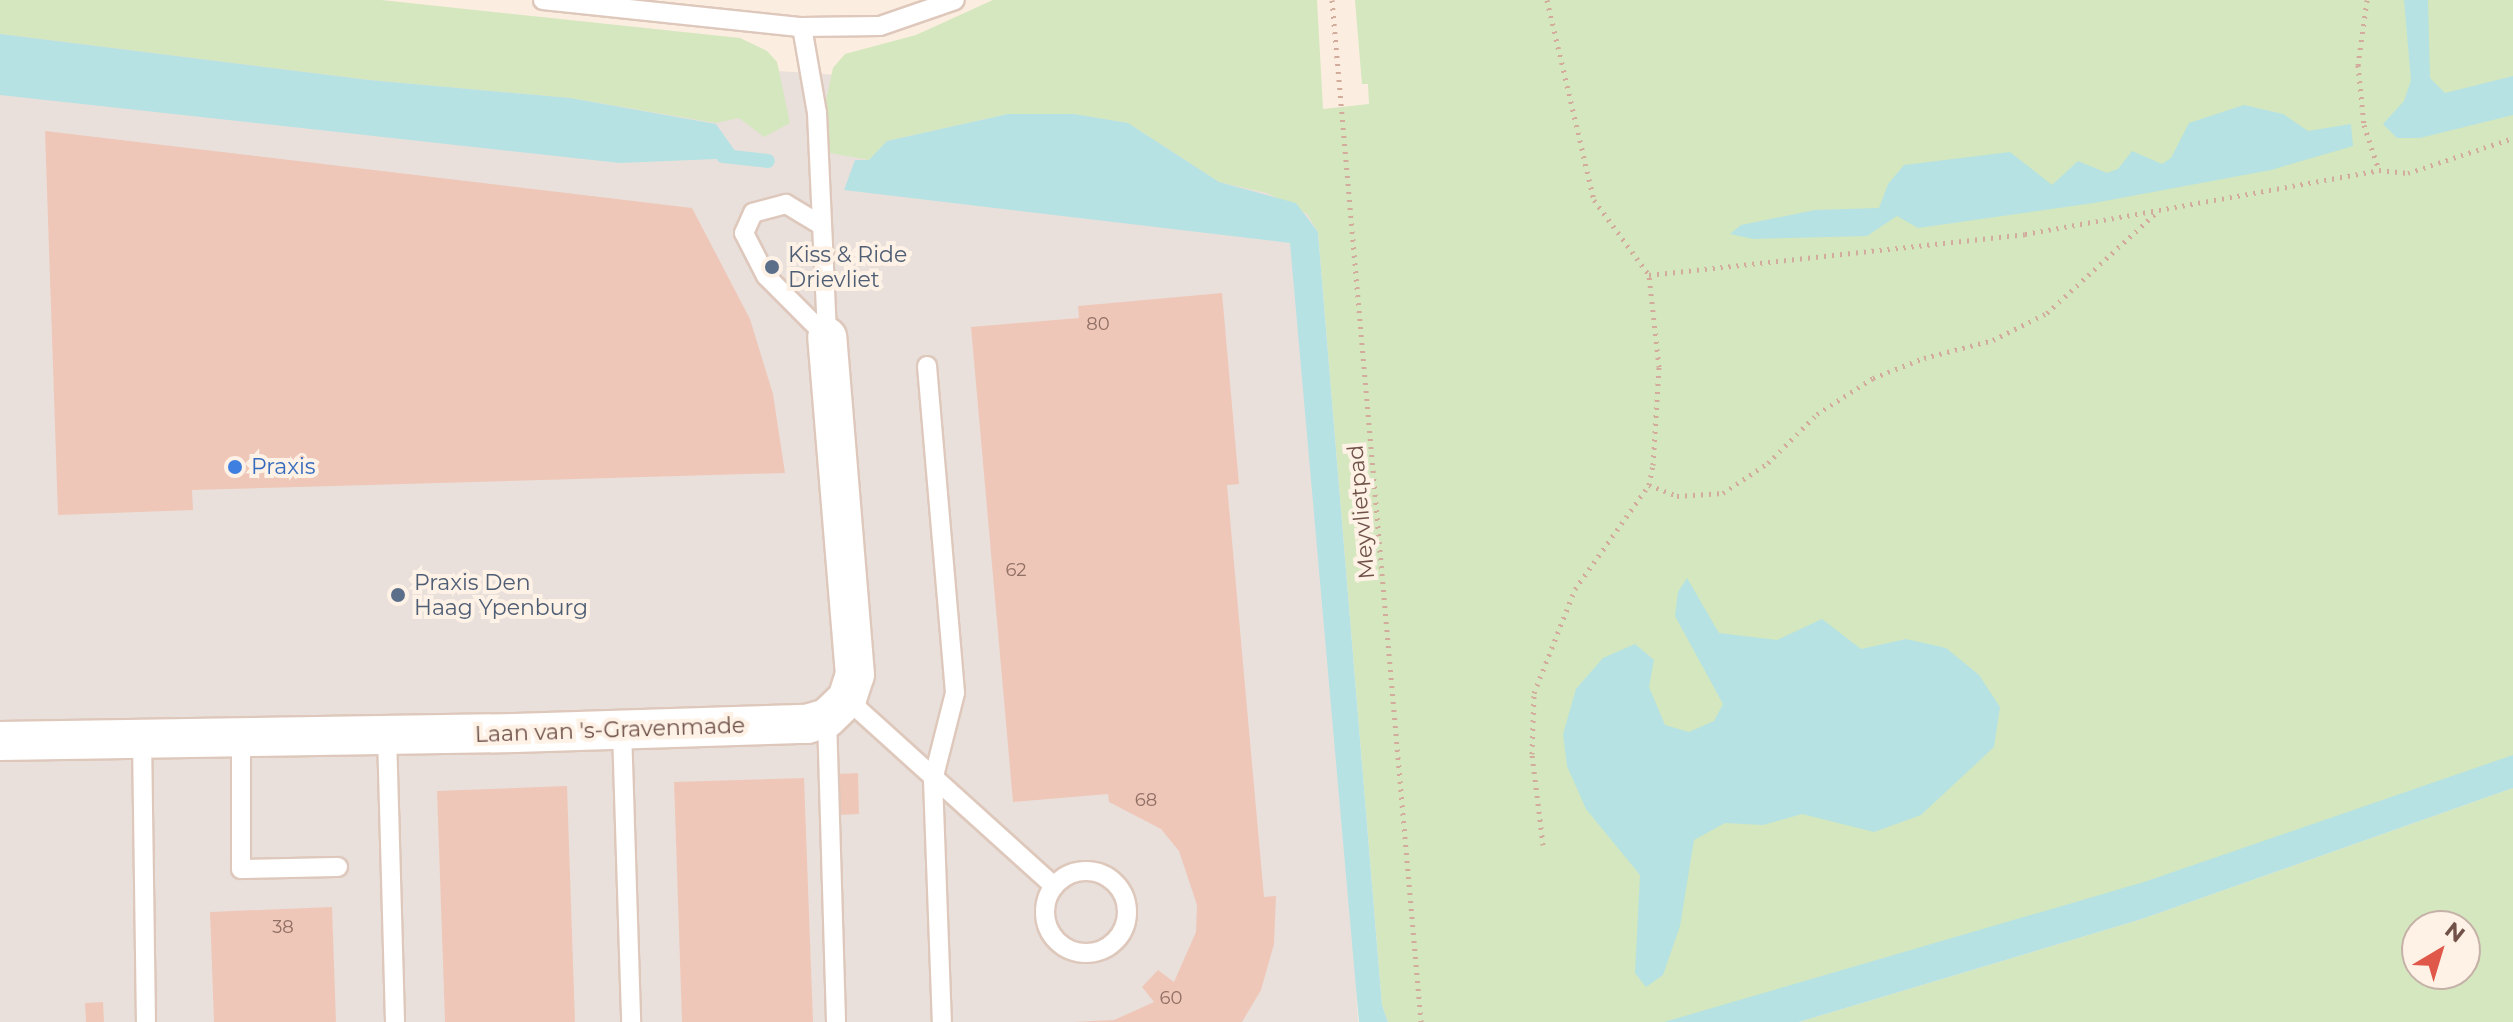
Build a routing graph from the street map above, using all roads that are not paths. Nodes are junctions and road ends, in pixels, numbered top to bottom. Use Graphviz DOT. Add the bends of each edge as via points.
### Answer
graph roads {
  1 [pos="543,0"];
  2 [pos="955,0"];
  3 [pos="802,27"];
  4 [pos="821,225"];
  5 [pos="827,337"];
  6 [pos="927,366"];
  7 [pos="837,708"];
  8 [pos="622,730"];
  9 [pos="387,735"];
  10 [pos="241,736"];
  11 [pos="142,738"];
  12 [pos="0,741"];
  13 [pos="933,780"];
  14 [pos="338,867"];
  15 [pos="1054,886"];
  16 [pos="146,1022"];
  17 [pos="395,1022"];
  18 [pos="631,1022"];
  19 [pos="836,1022"];
  20 [pos="942,1022"];
  1 -- 3 [label="lane"];
  2 -- 3 [label="lane" via="880,26"];
  3 -- 4 [label="lane" via="817,113"];
  4 -- 5 [label="lane"];
  4 -- 5 [label="lane" via="786,204 753,213 744,233 766,276"];
  5 -- 7 [label="street" via="855,675"];
  6 -- 13 [label="lane" via="955,693"];
  7 -- 8 [label="street, Laan van 's-Gravenmade" via="807,724"];
  7 -- 13 [label="lane"];
  7 -- 19 [label="lane"];
  8 -- 9 [label="street, Laan van 's-Gravenmade"];
  8 -- 18 [label="lane"];
  9 -- 10 [label="street, Laan van 's-Gravenmade"];
  9 -- 17 [label="lane"];
  10 -- 11 [label="street, Laan van 's-Gravenmade"];
  10 -- 14 [label="lane" via="241,869"];
  11 -- 12 [label="street, Laan van 's-Gravenmade"];
  11 -- 16 [label="lane"];
  13 -- 15 [label="lane"];
  13 -- 20 [label="lane"];
  15 -- 15 [label="lane" via="1076,871 1103,874 1123,893 1127,920 1122,933 1102,950 1075,952 1063,946 1053,937 1045,912"];
}
